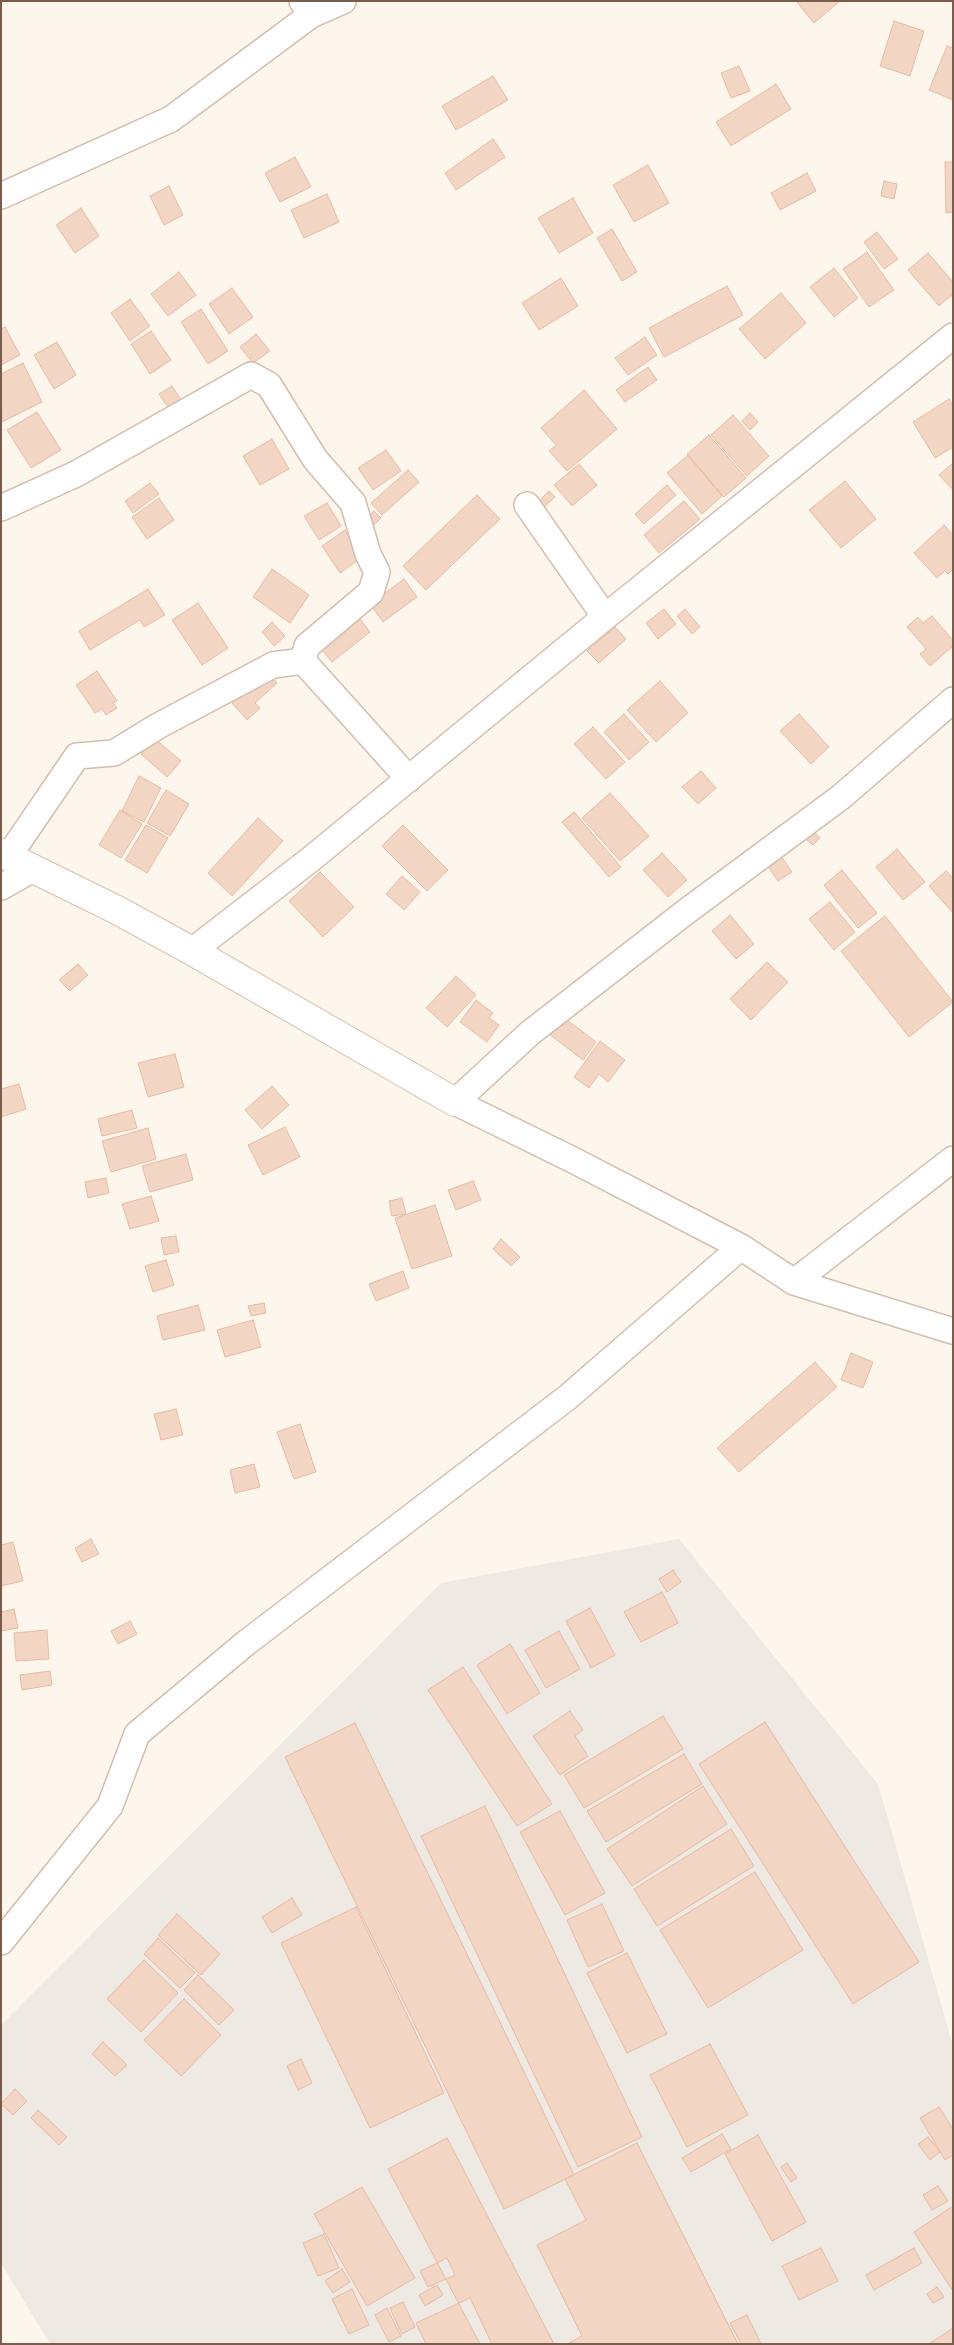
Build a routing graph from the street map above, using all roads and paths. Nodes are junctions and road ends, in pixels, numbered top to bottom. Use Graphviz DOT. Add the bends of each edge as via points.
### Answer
graph roads {
  1 [pos="343,1"];
  2 [pos="306,8"];
  3 [pos="1,196"];
  4 [pos="953,336"];
  5 [pos="527,505"];
  6 [pos="1,508"];
  7 [pos="605,616"];
  8 [pos="303,661"];
  9 [pos="953,700"];
  10 [pos="410,779"];
  11 [pos="5,855"];
  12 [pos="33,869"];
  13 [pos="1,886"];
  14 [pos="192,951"];
  15 [pos="455,1102"];
  16 [pos="953,1159"];
  17 [pos="741,1247"];
  18 [pos="794,1282"];
  19 [pos="953,1331"];
  20 [pos="1,1942"];
  1 -- 2 [label="street"];
  2 -- 3 [label="street" via="171,119"];
  4 -- 7 [label="street"];
  5 -- 7 [label="street"];
  6 -- 8 [label="street" via="76,474 251,375 269,385 315,459 353,503 368,554 377,572 371,592 307,646"];
  7 -- 10 [label="street"];
  8 -- 10 [label="street"];
  8 -- 11 [label="street" via="273,665 114,752 76,756"];
  9 -- 15 [label="street" via="841,797 530,1033"];
  10 -- 14 [label="street"];
  11 -- 12 [label="street"];
  12 -- 13 [label="street"];
  12 -- 14 [label="street"];
  14 -- 15 [label="street"];
  15 -- 17 [label="street"];
  16 -- 18 [label="street"];
  17 -- 18 [label="street"];
  17 -- 20 [label="street" via="568,1397 246,1643 137,1734 110,1806"];
  18 -- 19 [label="street"];
}
